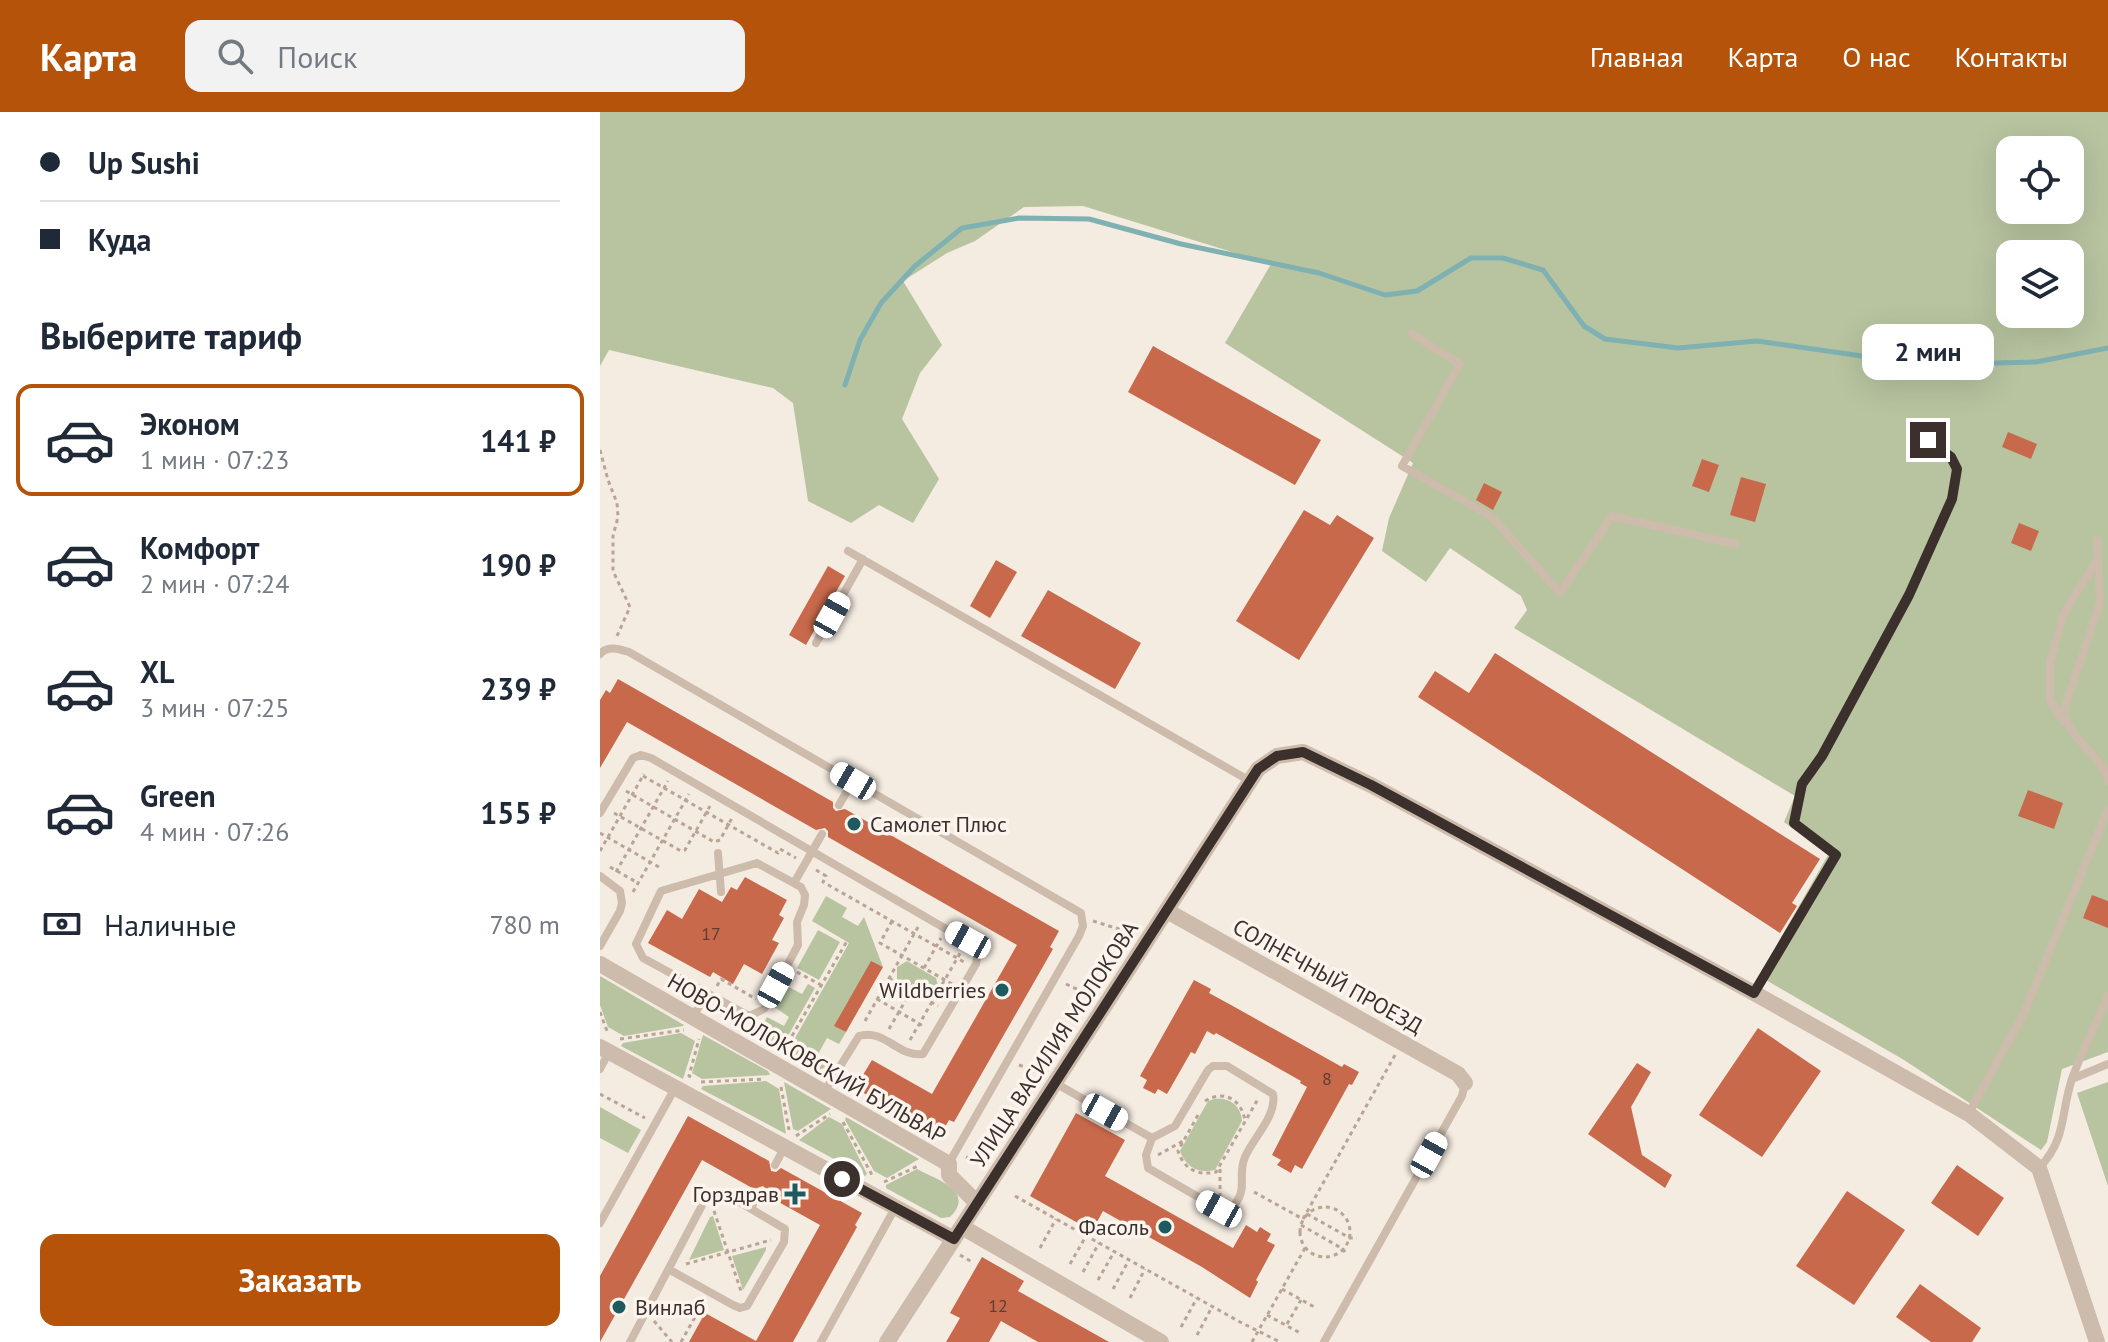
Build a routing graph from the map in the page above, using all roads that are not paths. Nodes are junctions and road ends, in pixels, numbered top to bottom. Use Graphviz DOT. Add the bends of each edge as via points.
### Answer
graph roads {
  1 [pos="1412,334"];
  2 [pos="1928,440"];
  3 [pos="2097,540"];
  4 [pos="1735,544"];
  5 [pos="848,551"];
  6 [pos="863,559"];
  7 [pos="2097,560"];
  8 [pos="816,643"];
  9 [pos="600,654"];
  10 [pos="2066,725"];
  11 [pos="1254,775"];
  12 [pos="853,781"];
  13 [pos="2108,781"];
  14 [pos="839,805"];
  15 [pos="2108,809"];
  16 [pos="602,810"];
  17 [pos="822,834"];
  18 [pos="812,850"];
  19 [pos="718,853"];
  20 [pos="719,874"];
  21 [pos="600,876"];
  22 [pos="794,883"];
  23 [pos="721,892"];
  24 [pos="1167,911"];
  25 [pos="600,946"];
  26 [pos="600,964"];
  27 [pos="1754,993"];
  28 [pos="709,995"];
  29 [pos="2108,996"];
  30 [pos="693,1018"];
  31 [pos="604,1050"];
  32 [pos="2108,1064"];
  33 [pos="600,1069"];
  34 [pos="2072,1079"];
  35 [pos="1056,1082"];
  36 [pos="1465,1083"];
  37 [pos="675,1088"];
  38 [pos="824,1092"];
  39 [pos="1969,1114"];
  40 [pos="1152,1138"];
  41 [pos="785,1147"];
  42 [pos="952,1158"];
  43 [pos="775,1165"];
  44 [pos="2039,1168"];
  45 [pos="760,1192"];
  46 [pos="977,1203"];
  47 [pos="751,1208"];
  48 [pos="895,1208"];
  49 [pos="600,1223"];
  50 [pos="957,1240"];
  51 [pos="670,1269"];
  52 [pos="633,1341"];
  53 [pos="821,1342"];
  54 [pos="887,1342"];
  55 [pos="1161,1342"];
  56 [pos="1324,1342"];
  57 [pos="2097,1342"];
  1 -- 4 [label="lane" via="1460,364 1402,466 1492,517 1560,593 1612,516"];
  2 -- 27 [label="lane" via="1951,457 1957,469 1952,499 1909,595 1802,784 1794,823 1836,855"];
  3 -- 7 [label="lane"];
  5 -- 6 [label="lane"];
  6 -- 8 [label="lane"];
  6 -- 11 [label="lane"];
  7 -- 10 [label="lane" via="2100,603 2064,710"];
  7 -- 10 [label="lane" via="2064,613 2050,663 2050,699"];
  9 -- 12 [label="lane" via="615,648 629,652"];
  10 -- 13 [label="lane" via="2105,769"];
  11 -- 24 [label="street, УЛИЦА ВАСИЛИЯ МОЛОКОВА"];
  11 -- 27 [label="street" via="1277,756 1303,752"];
  12 -- 14 [label="lane"];
  12 -- 42 [label="lane" via="1081,913 1079,936"];
  15 -- 39 [label="lane" via="2024,1013"];
  16 -- 18 [label="lane" via="633,758 641,755"];
  17 -- 18 [label="lane"];
  18 -- 22 [label="lane"];
  18 -- 38 [label="lane" via="979,948 962,990 923,1054 867,1033 859,1036"];
  19 -- 20 [label="lane"];
  20 -- 22 [label="lane" via="757,863"];
  20 -- 23 [label="lane"];
  20 -- 28 [label="lane" via="661,891 636,939 643,958"];
  21 -- 25 [label="lane" via="620,891 622,903"];
  22 -- 28 [label="lane" via="805,895 797,922 798,945 766,1004 749,1016"];
  24 -- 35 [label="street, УЛИЦА ВАСИЛИЯ МОЛОКОВА"];
  24 -- 36 [label="street, СОЛНЕЧНЫЙ ПРОЕЗД" via="1458,1074"];
  26 -- 30 [label="street, НОВО-МОЛОКОВСКИЙ БУЛЬВАР"];
  27 -- 39 [label="street"];
  28 -- 30 [label="lane"];
  29 -- 34 [label="lane"];
  30 -- 38 [label="street, НОВО-МОЛОКОВСКИЙ БУЛЬВАР"];
  31 -- 33 [label="lane"];
  31 -- 37 [label="street"];
  32 -- 34 [label="lane"];
  34 -- 44 [label="lane" via="2061,1136"];
  35 -- 40 [label="lane"];
  35 -- 46 [label="street, УЛИЦА ВАСИЛИЯ МОЛОКОВА"];
  36 -- 56 [label="lane"];
  37 -- 41 [label="street"];
  37 -- 49 [label="lane"];
  38 -- 42 [label="street, НОВО-МОЛОКОВСКИЙ БУЛЬВАР"];
  39 -- 44 [label="street"];
  40 -- 40 [label="lane" via="1148,1168 1219,1209 1230,1210 1243,1186 1243,1160 1273,1094 1227,1066 1213,1066 1175,1126"];
  41 -- 43 [label="lane"];
  41 -- 48 [label="street"];
  42 -- 46 [label="street, НОВО-МОЛОКОВСКИЙ БУЛЬВАР" via="949,1175"];
  44 -- 57 [label="street"];
  45 -- 47 [label="lane"];
  46 -- 50 [label="street, УЛИЦА ВАСИЛИЯ МОЛОКОВА"];
  47 -- 51 [label="lane" via="726,1194 708,1194"];
  47 -- 51 [label="lane" via="781,1225 787,1236 752,1302 733,1305"];
  48 -- 50 [label="street"];
  48 -- 53 [label="lane"];
  50 -- 54 [label="street, УЛИЦА ВАСИЛИЯ МОЛОКОВА"];
  50 -- 55 [label="street"];
  51 -- 52 [label="lane"];
}
